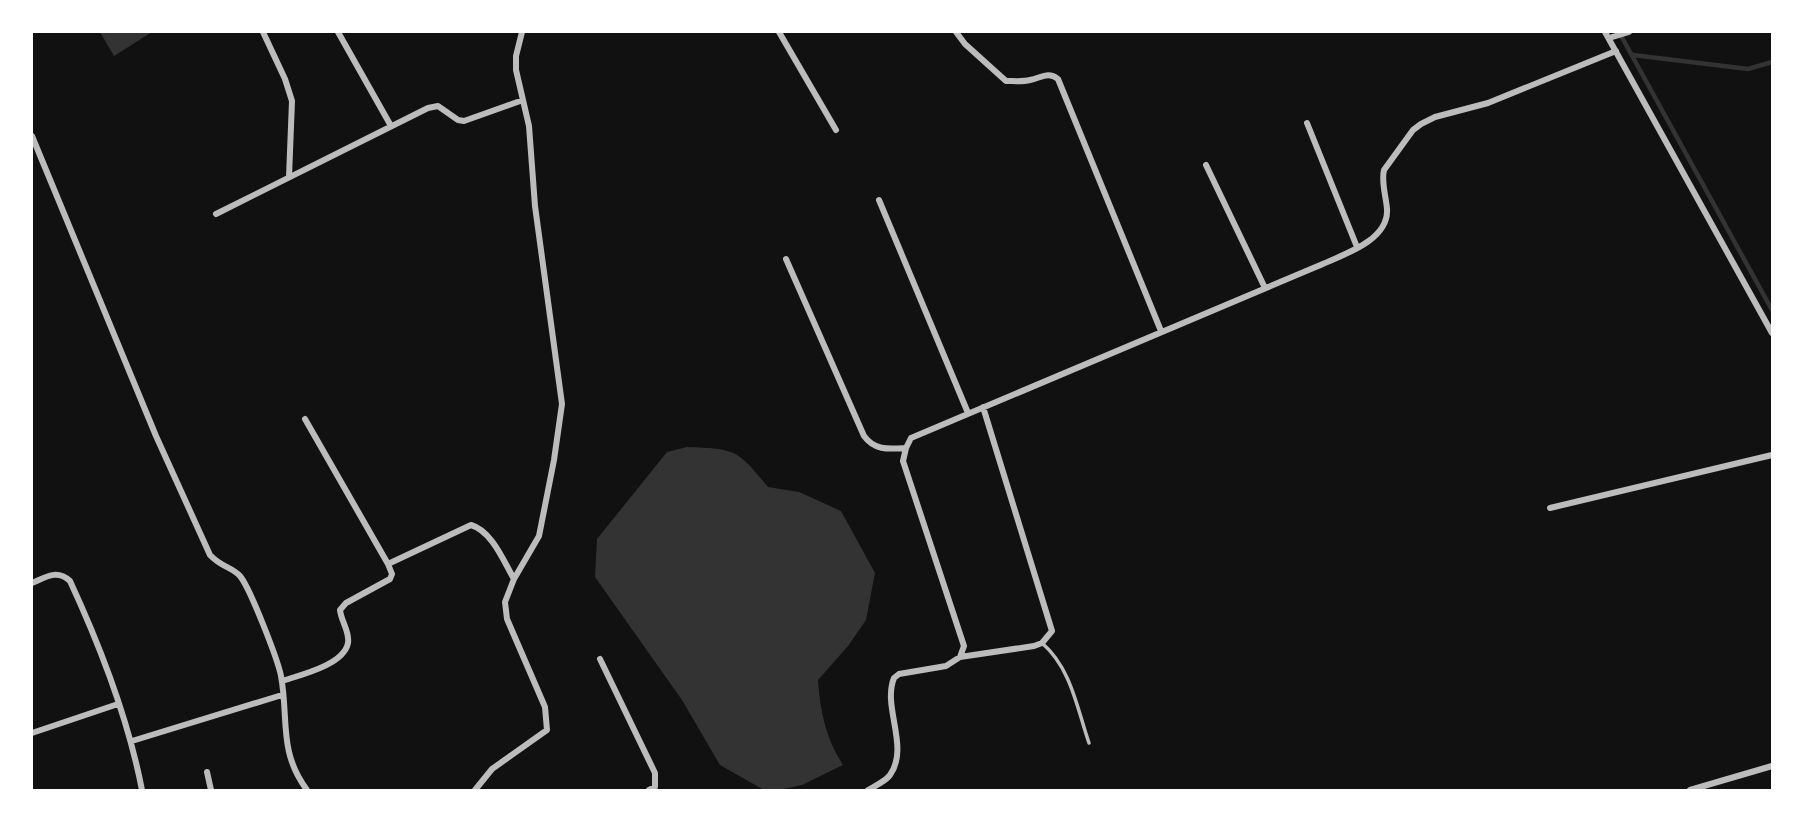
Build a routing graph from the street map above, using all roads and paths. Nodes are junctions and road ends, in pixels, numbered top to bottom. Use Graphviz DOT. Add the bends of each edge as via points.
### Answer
graph roads {
  1 [pos="263,32"];
  2 [pos="338,32"];
  3 [pos="522,32"];
  4 [pos="779,32"];
  5 [pos="956,32"];
  6 [pos="1629,32"];
  7 [pos="1607,35"];
  8 [pos="1616,51"];
  9 [pos="523,100"];
  10 [pos="1307,123"];
  11 [pos="391,126"];
  12 [pos="836,130"];
  13 [pos="32,136"];
  14 [pos="1206,165"];
  15 [pos="289,177"];
  16 [pos="879,200"];
  17 [pos="216,214"];
  18 [pos="1357,247"];
  19 [pos="786,259"];
  20 [pos="1265,288"];
  21 [pos="1161,331"];
  22 [pos="1773,333"];
  23 [pos="983,407"];
  24 [pos="968,413"];
  25 [pos="305,419"];
  26 [pos="906,448"];
  27 [pos="1773,454"];
  28 [pos="1550,508"];
  29 [pos="388,564"];
  30 [pos="514,579"];
  31 [pos="32,583"];
  32 [pos="1042,643"];
  33 [pos="960,657"];
  34 [pos="600,659"];
  35 [pos="282,681"];
  36 [pos="282,695"];
  37 [pos="118,704"];
  38 [pos="32,733"];
  39 [pos="132,741"];
  40 [pos="1089,743"];
  41 [pos="1773,766"];
  42 [pos="207,772"];
  43 [pos="142,790"];
  44 [pos="211,790"];
  45 [pos="307,790"];
  46 [pos="475,790"];
  47 [pos="649,790"];
  48 [pos="869,790"];
  49 [pos="1690,790"];
  1 -- 15 [label="street" via="292,101"];
  2 -- 11 [label="street"];
  3 -- 9 [label="street" via="516,70"];
  4 -- 12 [label="street"];
  5 -- 21 [label="street" via="1006,81 1046,75 1058,79"];
  6 -- 7 [label="street"];
  7 -- 8 [label="street"];
  8 -- 18 [label="street" via="1488,103 1436,117 1413,130 1382,176 1385,225"];
  8 -- 22 [label="street"];
  9 -- 11 [label="street" via="464,121 438,106"];
  9 -- 30 [label="street" via="562,404 539,536"];
  10 -- 18 [label="street"];
  11 -- 15 [label="street"];
  13 -- 35 [label="street" via="210,555 240,577"];
  14 -- 20 [label="street"];
  15 -- 17 [label="street"];
  16 -- 24 [label="street"];
  18 -- 20 [label="street"];
  19 -- 26 [label="street" via="864,436 883,449"];
  20 -- 21 [label="street"];
  21 -- 23 [label="street"];
  23 -- 24 [label="street"];
  23 -- 32 [label="street" via="1051,625 1052,631"];
  24 -- 26 [label="street" via="912,438"];
  25 -- 29 [label="street"];
  26 -- 33 [label="street" via="903,461 964,646"];
  27 -- 28 [label="street"];
  29 -- 30 [label="street" via="471,525 488,536"];
  29 -- 35 [label="street" via="390,579 340,610 348,640 343,654"];
  30 -- 46 [label="street" via="505,602 507,619 545,707 547,730 492,769"];
  31 -- 37 [label="street" via="53,574 63,574 70,581 99,644"];
  32 -- 33 [label="street"];
  32 -- 40 [label="lane" via="1064,668"];
  33 -- 48 [label="street" via="946,666 894,678 894,765 890,776"];
  34 -- 47 [label="street" via="655,773 655,787"];
  35 -- 36 [label="street"];
  36 -- 39 [label="street"];
  36 -- 45 [label="street" via="292,765"];
  37 -- 38 [label="street"];
  37 -- 39 [label="street"];
  39 -- 43 [label="street"];
  41 -- 49 [label="street"];
  42 -- 44 [label="street"];
}
